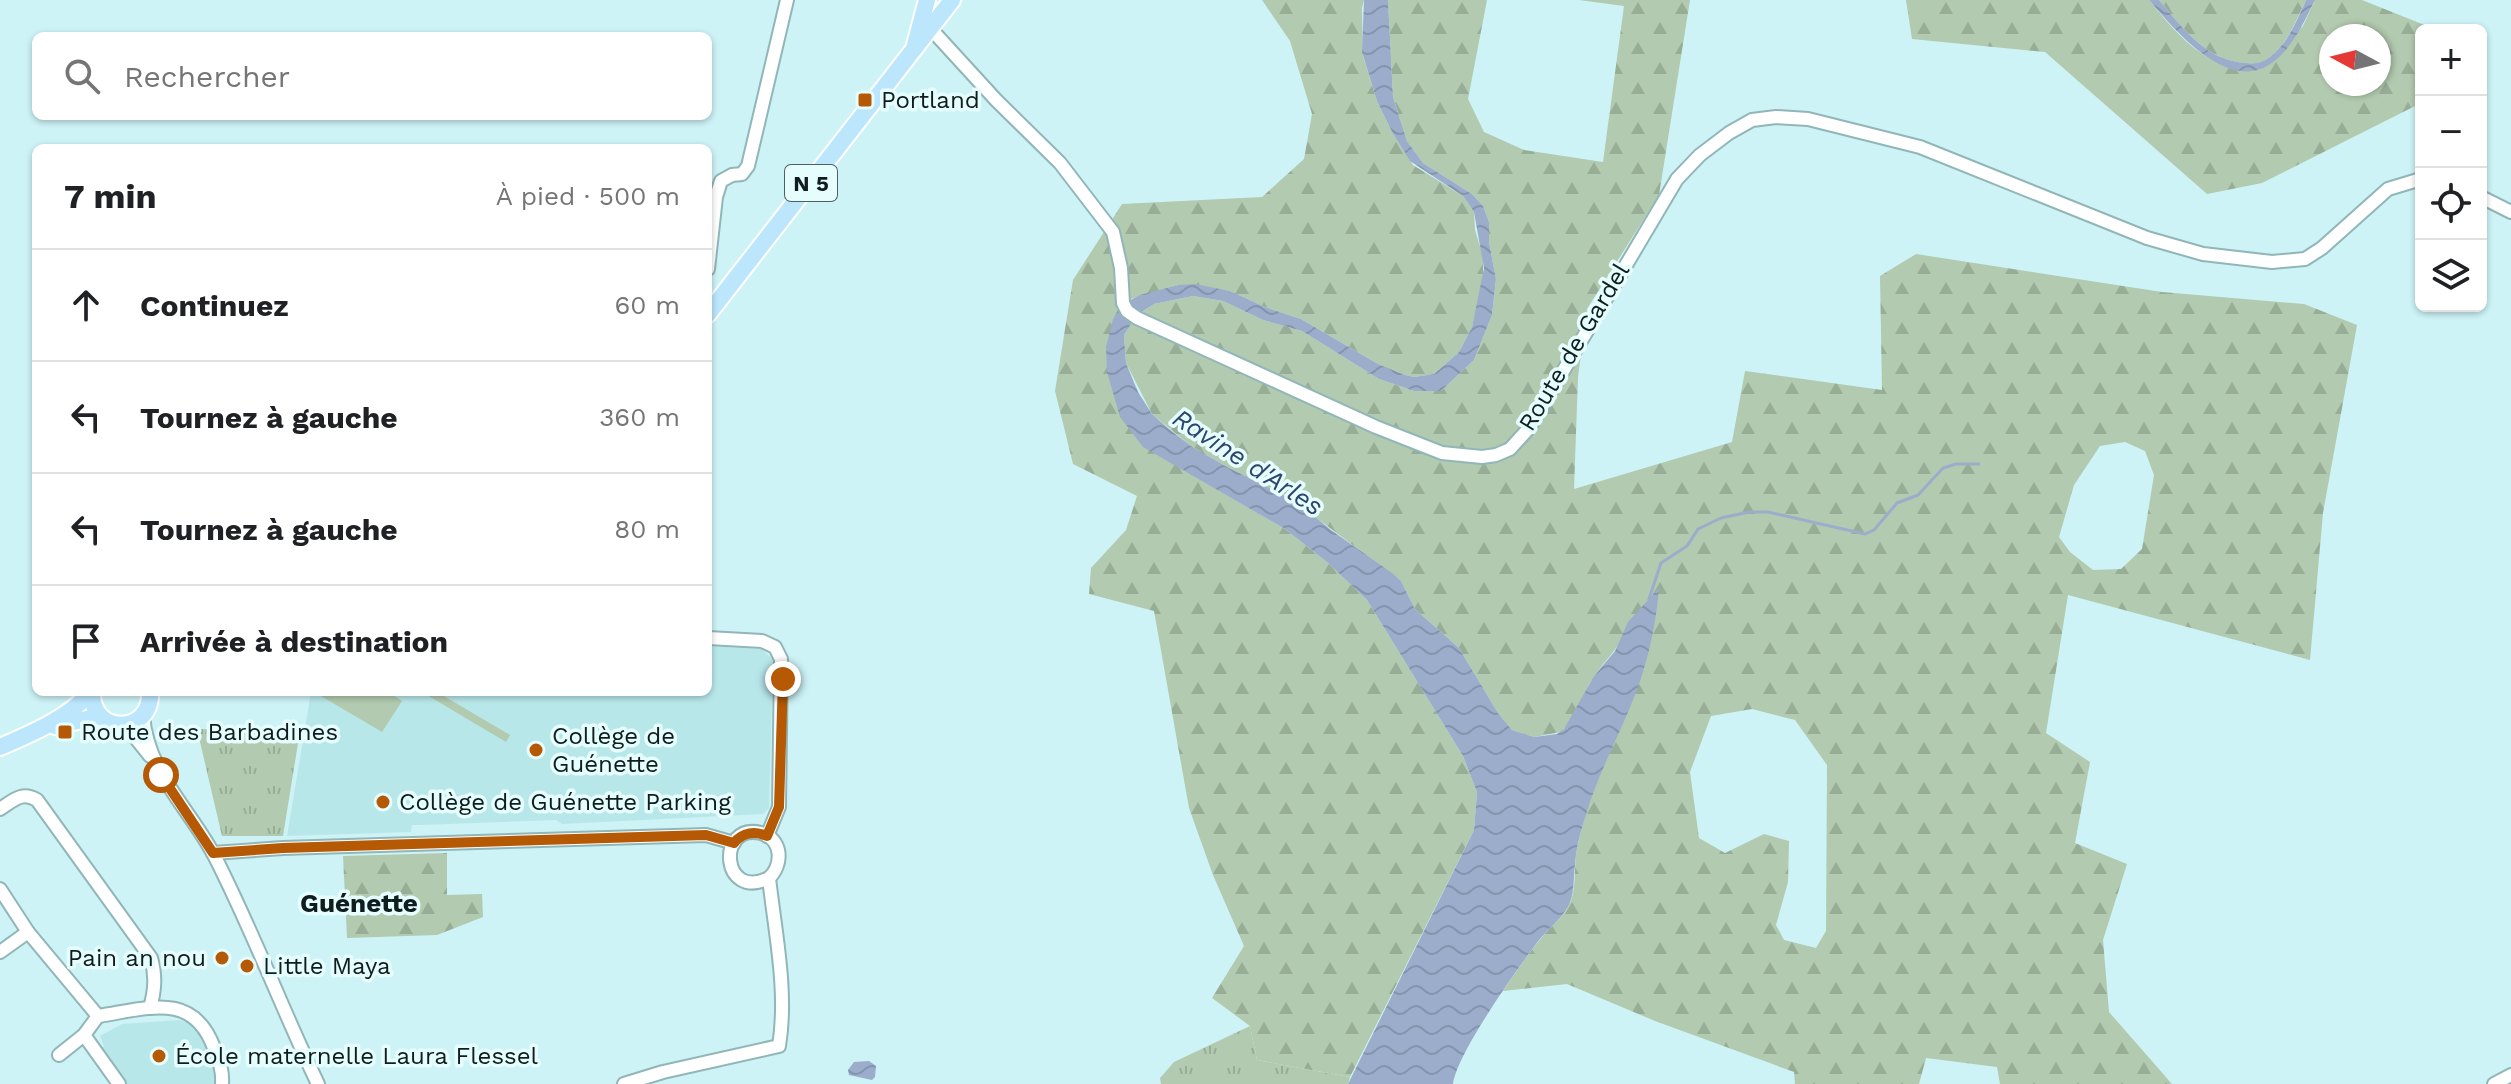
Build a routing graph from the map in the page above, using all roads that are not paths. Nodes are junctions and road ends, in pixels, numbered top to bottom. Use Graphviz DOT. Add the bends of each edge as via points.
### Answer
graph roads {
  1 [pos="787,0"];
  2 [pos="928,0"];
  3 [pos="940,12"];
  4 [pos="913,51"];
  5 [pos="2415,181"];
  6 [pos="2487,200"];
  7 [pos="2511,212"];
  8 [pos="712,233"];
  9 [pos="712,309"];
  10 [pos="712,638"];
  11 [pos="87,696"];
  12 [pos="92,696"];
  13 [pos="151,696"];
  14 [pos="143,715"];
  15 [pos="100,716"];
  16 [pos="119,725"];
  17 [pos="41,728"];
  18 [pos="0,747"];
  19 [pos="154,761"];
  20 [pos="0,809"];
  21 [pos="767,836"];
  22 [pos="734,843"];
  23 [pos="213,853"];
  24 [pos="769,878"];
  25 [pos="0,889"];
  26 [pos="28,932"];
  27 [pos="0,952"];
  28 [pos="150,1008"];
  29 [pos="98,1016"];
  30 [pos="84,1035"];
  31 [pos="59,1055"];
  32 [pos="2511,1075"];
  33 [pos="665,1078"];
  34 [pos="119,1084"];
  35 [pos="222,1084"];
  36 [pos="318,1084"];
  37 [pos="624,1084"];
  38 [pos="2494,1084"];
  1 -- 8 [label="street" via="748,166 742,174 721,181"];
  2 -- 3 [label="street" via="930,11"];
  2 -- 4 [label="main road"];
  3 -- 4 [label="main road, N 5"];
  3 -- 5 [label="street, Route de Gardel" via="996,100 1060,163 1113,232 1127,311 1442,453 1482,457 1510,449 1530,427 1677,179 1700,155 1752,120 1808,119 1920,147 2147,238 2203,254 2272,262 2305,259 2388,189"];
  4 -- 9 [label="main road, N 5"];
  6 -- 7 [label="street"];
  10 -- 21 [label="street" via="762,641 775,647 781,659 779,807"];
  11 -- 17 [label="main road"];
  12 -- 15 [label="main road"];
  13 -- 14 [label="main road"];
  14 -- 16 [label="main road"];
  14 -- 19 [label="street"];
  15 -- 16 [label="main road"];
  15 -- 17 [label="main road"];
  16 -- 19 [label="street"];
  17 -- 18 [label="main road"];
  19 -- 23 [label="street"];
  20 -- 28 [label="street" via="19,796 37,800 151,958 155,991"];
  21 -- 22 [label="street" via="751,832"];
  21 -- 24 [label="street" via="779,857"];
  22 -- 23 [label="street" via="706,835"];
  22 -- 24 [label="street" via="729,864 738,877 753,883"];
  23 -- 36 [label="street"];
  24 -- 33 [label="street" via="783,1026 779,1046"];
  25 -- 26 [label="street"];
  26 -- 27 [label="street"];
  26 -- 29 [label="street"];
  28 -- 29 [label="street"];
  28 -- 35 [label="street" via="178,1008 207,1028 223,1072"];
  29 -- 30 [label="street"];
  30 -- 31 [label="street"];
  30 -- 34 [label="street"];
  32 -- 38 [label="street"];
  33 -- 37 [label="street"];
}
